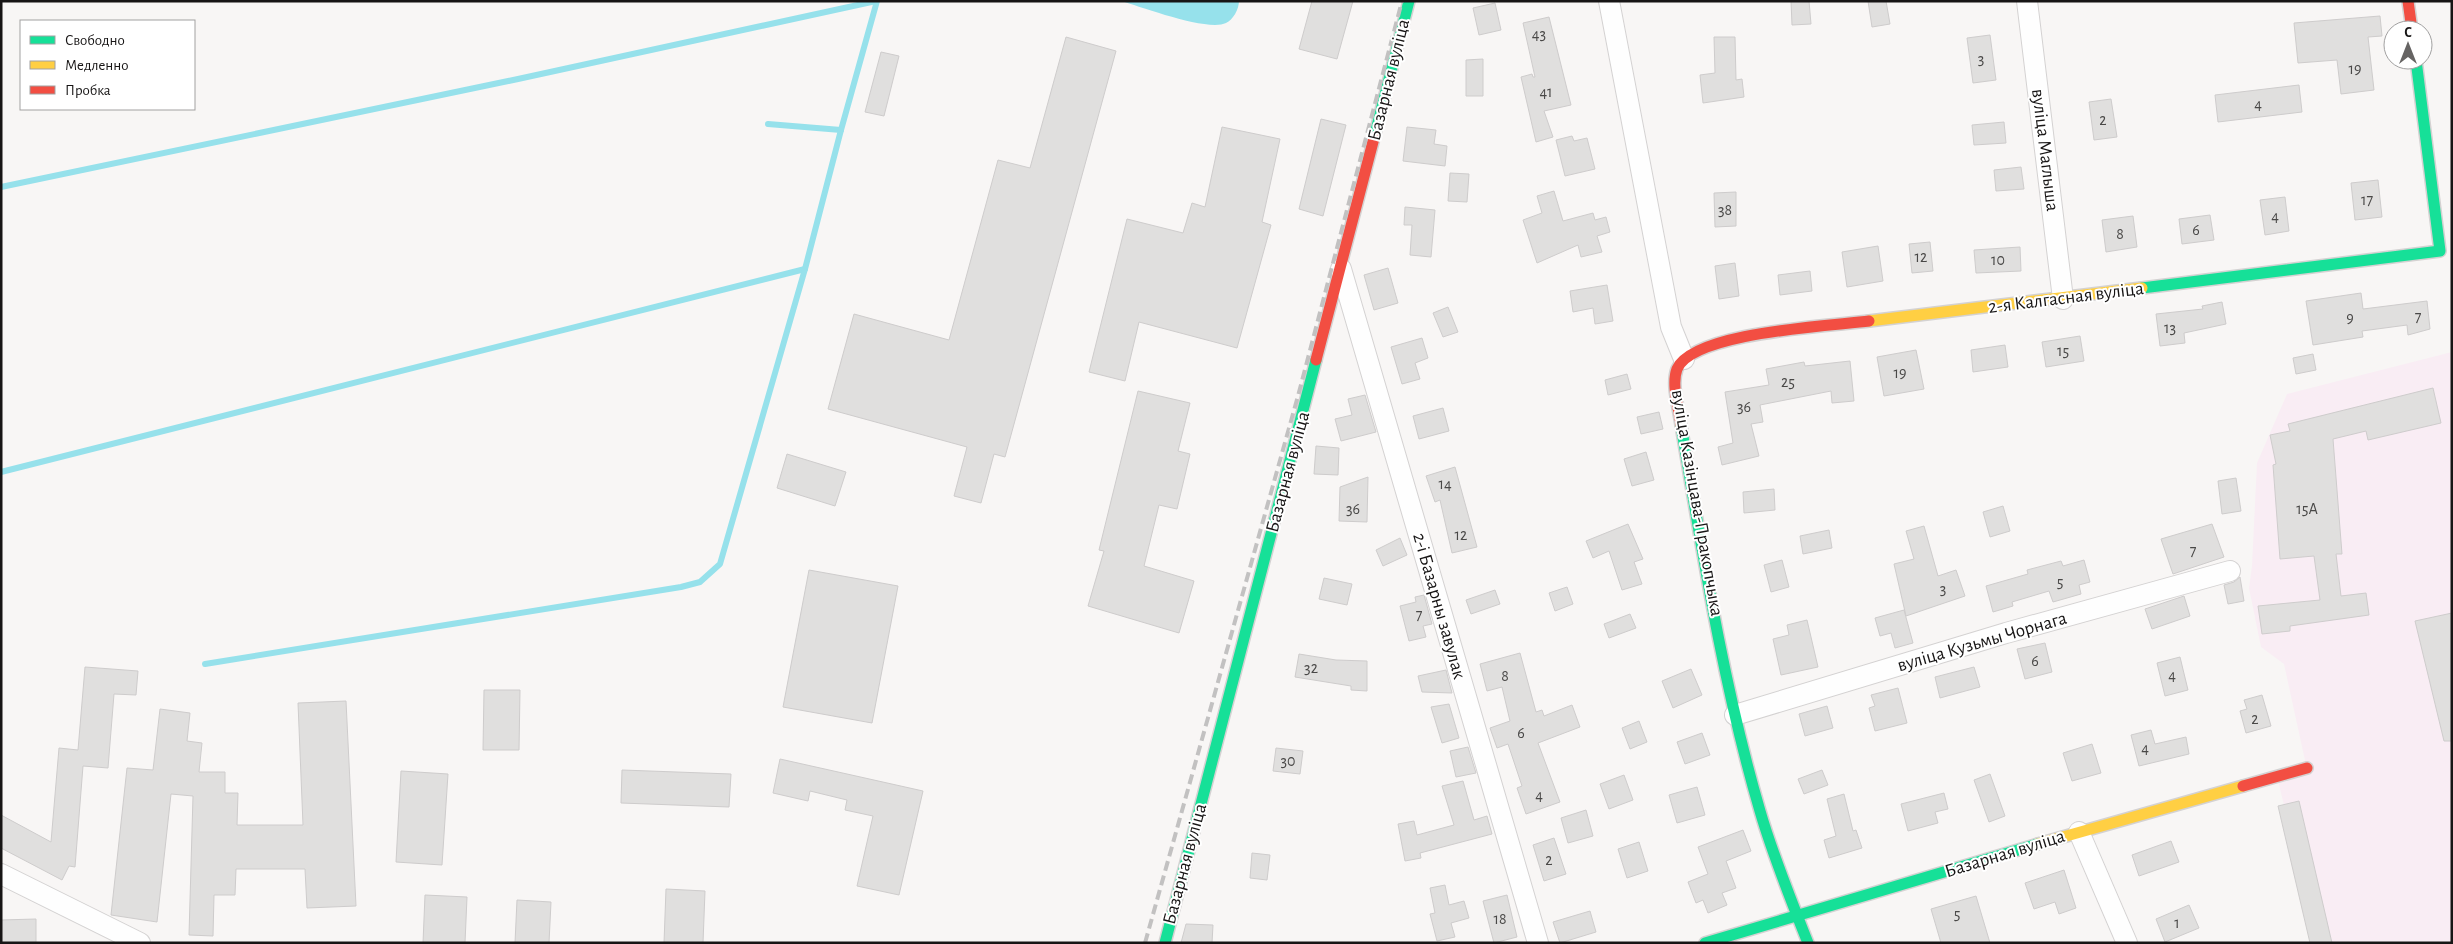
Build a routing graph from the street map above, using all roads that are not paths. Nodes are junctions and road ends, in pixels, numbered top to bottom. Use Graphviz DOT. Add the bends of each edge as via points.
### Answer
graph roads {
  1 [pos="1409,1"];
  2 [pos="1609,1"];
  3 [pos="2027,1"];
  4 [pos="2408,1"];
  5 [pos="2411,20"];
  6 [pos="2418,70"];
  7 [pos="2446,251"];
  8 [pos="1341,269"];
  9 [pos="2063,299"];
  10 [pos="1684,359"];
  11 [pos="2230,571"];
  12 [pos="1735,715"];
  13 [pos="2307,768"];
  14 [pos="2079,832"];
  15 [pos="1,874"];
  16 [pos="1797,917"];
  17 [pos="140,943"];
  18 [pos="1165,943"];
  19 [pos="1538,943"];
  20 [pos="1705,943"];
  21 [pos="1808,943"];
  22 [pos="2127,943"];
  1 -- 8 [label="street, Базарная вуліца"];
  2 -- 10 [label="street" via="1671,327"];
  3 -- 9 [label="street, вуліца Маглыша"];
  4 -- 5 [label="street"];
  6 -- 7 [label="street"];
  7 -- 9 [label="street, 2-я Калгасная вуліца"];
  8 -- 18 [label="street, Базарная вуліца"];
  8 -- 19 [label="street, 2-і Базарны завулак"];
  9 -- 10 [label="street, 2-я Калгасная вуліца" via="1741,337 1707,345"];
  10 -- 12 [label="street, вуліца Казінцава-Пракопчыка" via="1675,376 1676,398"];
  11 -- 12 [label="street, вуліца Кузьмы Чорнага"];
  12 -- 16 [label="street, вуліца Казінцава-Пракопчыка" via="1771,846"];
  13 -- 14 [label="street, Базарная вуліца"];
  14 -- 16 [label="street, Базарная вуліца"];
  14 -- 22 [label="street"];
  15 -- 17 [label="street"];
  16 -- 20 [label="street, Базарная вуліца"];
  16 -- 21 [label="street, вуліца Казінцава-Пракопчыка"];
}
